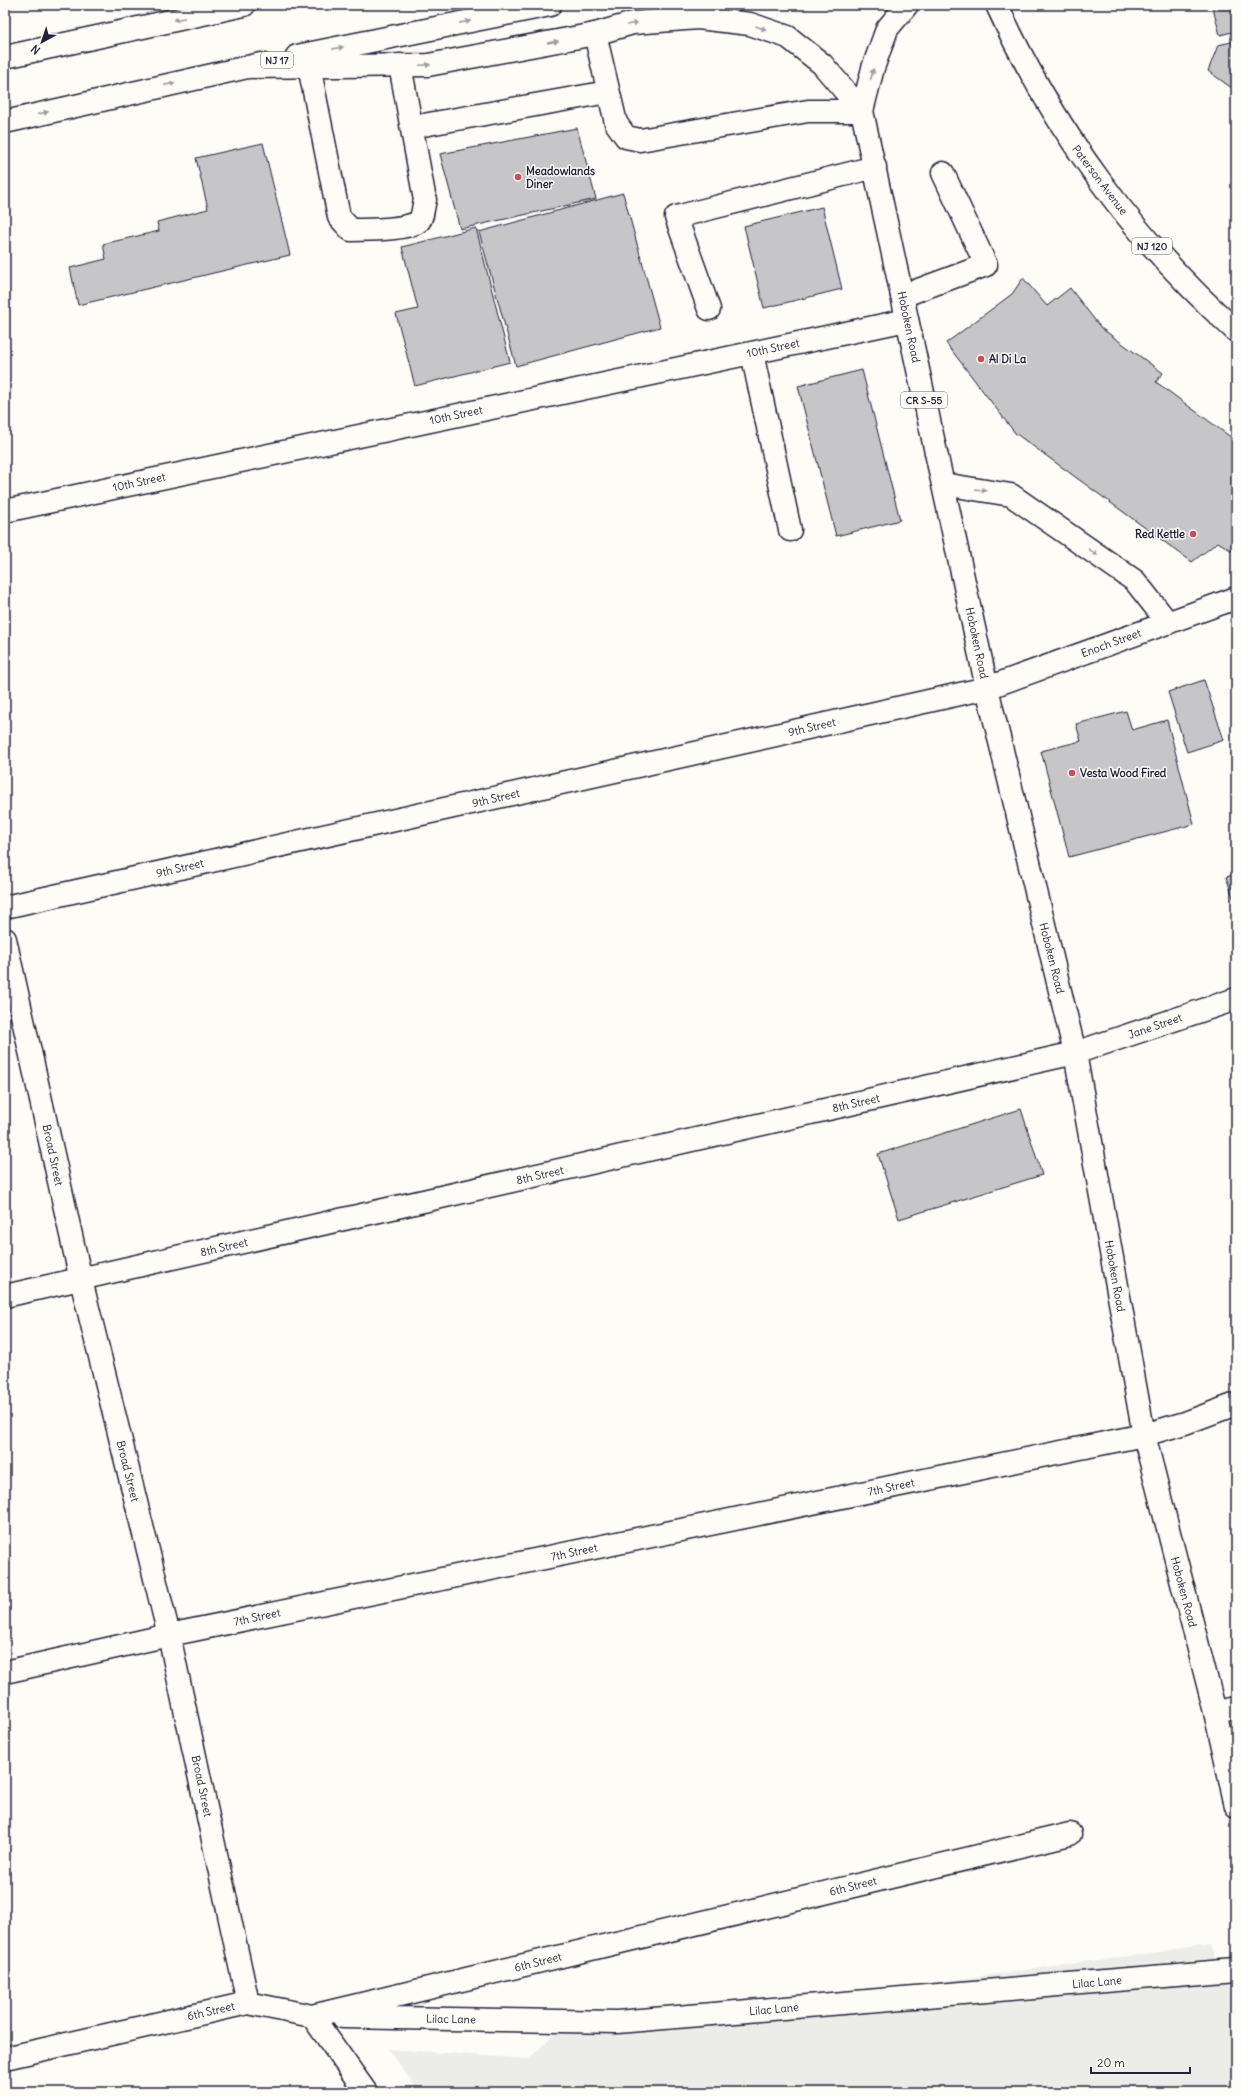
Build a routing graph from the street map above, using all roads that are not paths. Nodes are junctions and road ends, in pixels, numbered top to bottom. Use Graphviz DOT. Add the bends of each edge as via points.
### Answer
graph roads {
  1 [pos="244,5"];
  2 [pos="550,5"];
  3 [pos="907,5"];
  4 [pos="997,5"];
  5 [pos="594,34"];
  6 [pos="5,57"];
  7 [pos="400,65"];
  8 [pos="309,66"];
  9 [pos="246,67"];
  10 [pos="608,92"];
  11 [pos="862,112"];
  12 [pos="5,122"];
  13 [pos="412,127"];
  14 [pos="875,167"];
  15 [pos="943,173"];
  16 [pos="902,296"];
  17 [pos="709,309"];
  18 [pos="907,320"];
  19 [pos="1236,330"];
  20 [pos="752,353"];
  21 [pos="942,484"];
  22 [pos="5,510"];
  23 [pos="790,530"];
  24 [pos="1236,598"];
  25 [pos="1168,623"];
  26 [pos="987,688"];
  27 [pos="5,907"];
  28 [pos="5,939"];
  29 [pos="1236,999"];
  30 [pos="1075,1053"];
  31 [pos="80,1280"];
  32 [pos="5,1296"];
  33 [pos="1236,1404"];
  34 [pos="1144,1436"];
  35 [pos="169,1635"];
  36 [pos="5,1672"];
  37 [pos="1226,1710"];
  38 [pos="1236,1806"];
  39 [pos="1070,1834"];
  40 [pos="1236,1970"];
  41 [pos="248,2003"];
  42 [pos="312,2016"];
  43 [pos="5,2058"];
  44 [pos="366,2092"];
  1 -- 6 [label="main road, one-way"];
  9 -- 2 [label="main road, NJ 17, one-way"];
  11 -- 3 [label="main road, one-way" via="873,68 887,29"];
  4 -- 19 [label="main road, Paterson Avenue / NJ 120" via="1051,109 1103,184 1141,233 1181,278"];
  7 -- 5 [label="main road, one-way" via="428,65"];
  5 -- 10 [label="main road"];
  5 -- 11 [label="main road, one-way" via="633,24 698,18 750,24 788,37 822,64"];
  7 -- 8 [label="main road"];
  7 -- 13 [label="main road"];
  8 -- 9 [label="main road"];
  8 -- 13 [label="main road" via="338,217 351,230 414,225 420,220 425,200"];
  12 -- 9 [label="main road, NJ 17, one-way"];
  10 -- 11 [label="main road" via="619,127 626,137 640,140 808,112"];
  10 -- 13 [label="main road"];
  11 -- 14 [label="main road, Hoboken Road / CR S-55"];
  14 -- 16 [label="main road, Hoboken Road / CR S-55"];
  14 -- 17 [label="main road" via="676,217"];
  15 -- 16 [label="main road" via="986,265"];
  16 -- 18 [label="main road, Hoboken Road / CR S-55"];
  18 -- 20 [label="main road, 10th Street"];
  18 -- 21 [label="main road, Hoboken Road / CR S-55"];
  20 -- 22 [label="main road, 10th Street"];
  20 -- 23 [label="main road"];
  21 -- 25 [label="main road, one-way" via="1010,495 1136,581"];
  21 -- 26 [label="main road, Hoboken Road / CR S-55"];
  24 -- 25 [label="main road, Enoch Street"];
  25 -- 26 [label="main road, Enoch Street"];
  26 -- 27 [label="main road, 9th Street"];
  26 -- 30 [label="main road, Hoboken Road / CR S-55"];
  28 -- 31 [label="main road, Broad Street"];
  29 -- 30 [label="main road, Jane Street"];
  30 -- 31 [label="main road, 8th Street"];
  30 -- 34 [label="main road, Hoboken Road / CR S-55"];
  31 -- 32 [label="main road, 8th Street"];
  31 -- 35 [label="main road, Broad Street"];
  33 -- 34 [label="main road, 7th Street"];
  34 -- 35 [label="main road, 7th Street"];
  34 -- 37 [label="main road, Hoboken Road / CR S-55"];
  35 -- 36 [label="main road, 7th Street"];
  35 -- 41 [label="main road, Broad Street"];
  37 -- 38 [label="main road, Hoboken Road / CR S-55"];
  39 -- 42 [label="main road, 6th Street"];
  40 -- 42 [label="main road, Lilac Lane" via="617,2022"];
  41 -- 42 [label="main road, 6th Street"];
  41 -- 43 [label="main road, 6th Street"];
  42 -- 44 [label="main road"];
}
